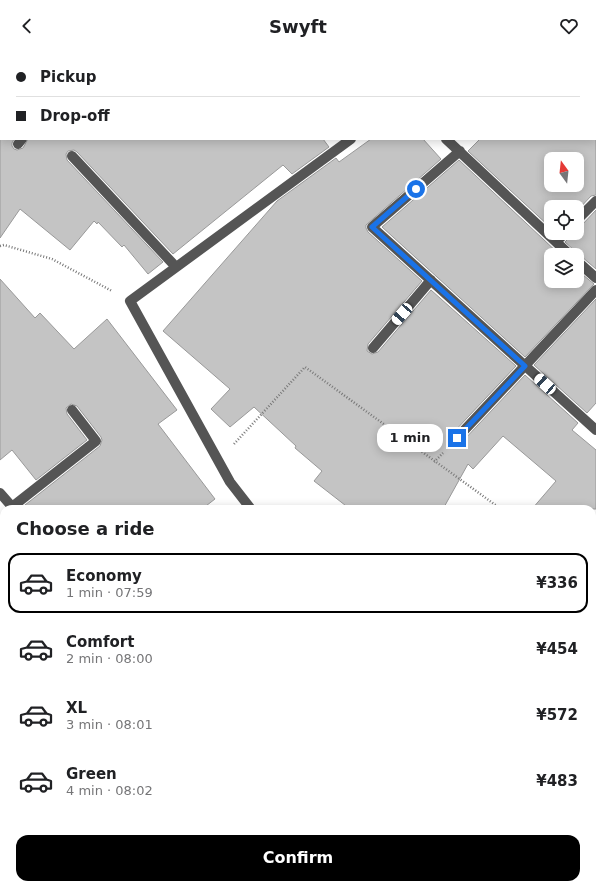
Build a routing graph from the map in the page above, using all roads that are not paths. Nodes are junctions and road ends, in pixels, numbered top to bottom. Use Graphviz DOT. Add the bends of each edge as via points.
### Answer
graph roads {
  1 [pos="350,140"];
  2 [pos="447,140"];
  3 [pos="460,152"];
  4 [pos="72,156"];
  5 [pos="596,201"];
  6 [pos="584,213"];
  7 [pos="556,242"];
  8 [pos="562,248"];
  9 [pos="176,267"];
  10 [pos="584,267"];
  11 [pos="596,278"];
  12 [pos="431,280"];
  13 [pos="596,290"];
  14 [pos="373,348"];
  15 [pos="525,366"];
  16 [pos="72,410"];
  17 [pos="596,430"];
  18 [pos="457,438"];
  19 [pos="0,493"];
  20 [pos="10,505"];
  21 [pos="17,505"];
  22 [pos="248,505"];
  1 -- 9 [label="street"];
  2 -- 3 [label="street"];
  3 -- 7 [label="street"];
  3 -- 12 [label="street" via="372,227"];
  4 -- 9 [label="street"];
  5 -- 6 [label="street"];
  7 -- 8 [label="street"];
  9 -- 22 [label="street" via="130,301 230,482"];
  10 -- 11 [label="street"];
  12 -- 14 [label="street"];
  12 -- 15 [label="street"];
  13 -- 15 [label="street"];
  15 -- 17 [label="street"];
  15 -- 18 [label="street"];
  16 -- 21 [label="street" via="96,442"];
  19 -- 20 [label="street"];
}
